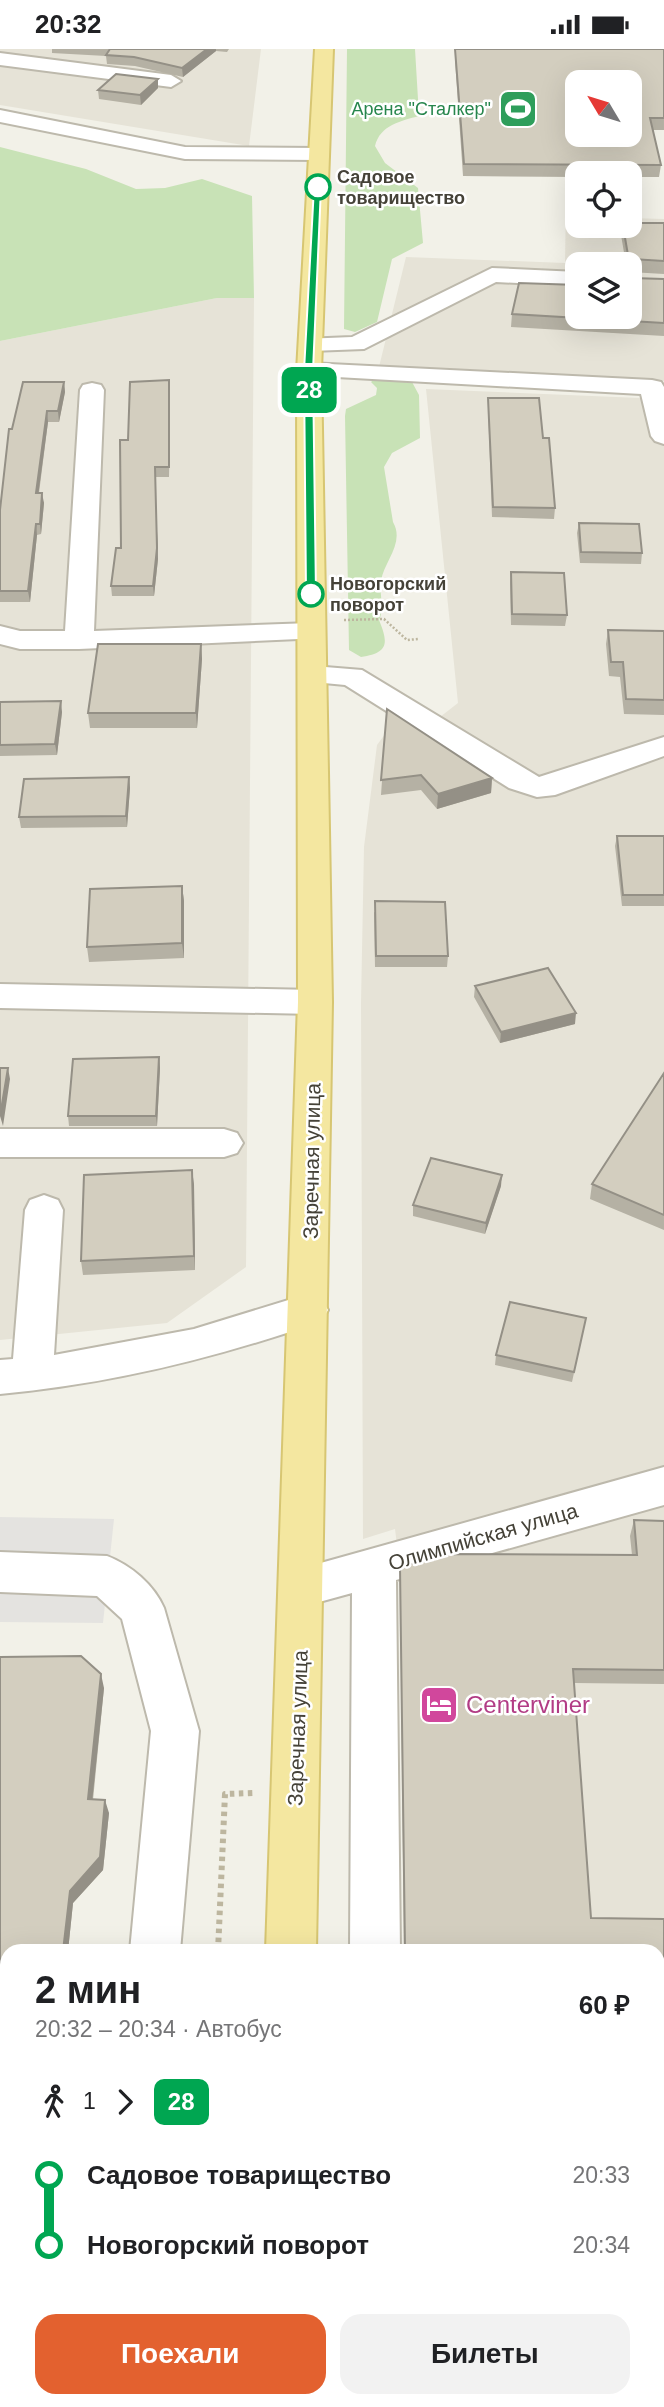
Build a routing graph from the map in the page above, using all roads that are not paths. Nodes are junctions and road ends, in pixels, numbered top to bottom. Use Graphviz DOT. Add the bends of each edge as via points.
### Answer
graph roads {
  1 [pos="324,49"];
  2 [pos="0,59"];
  3 [pos="171,81"];
  4 [pos="0,116"];
  5 [pos="319,154"];
  6 [pos="565,278"];
  7 [pos="309,362"];
  8 [pos="92,390"];
  9 [pos="664,436"];
  10 [pos="325,626"];
  11 [pos="0,635"];
  12 [pos="79,640"];
  13 [pos="313,675"];
  14 [pos="664,746"];
  15 [pos="0,996"];
  16 [pos="316,1002"];
  17 [pos="0,1143"];
  18 [pos="224,1143"];
  19 [pos="44,1210"];
  20 [pos="309,1310"];
  21 [pos="16,1376"];
  22 [pos="664,1486"];
  23 [pos="374,1567"];
  24 [pos="0,1572"];
  25 [pos="302,1587"];
  26 [pos="156,1944"];
  27 [pos="291,1944"];
  28 [pos="374,1944"];
  1 -- 5 [label="main road, Заречная улица"];
  2 -- 3 [label="street"];
  4 -- 5 [label="street" via="185,153"];
  5 -- 7 [label="main road, Заречная улица"];
  6 -- 7 [label="street" via="492,275 356,344"];
  7 -- 9 [label="street" via="652,387"];
  7 -- 10 [label="main road, Заречная улица"];
  8 -- 12 [label="street"];
  10 -- 12 [label="street"];
  10 -- 13 [label="main road, Заречная улица"];
  11 -- 12 [label="street" via="20,640"];
  13 -- 14 [label="street" via="352,676 520,781 537,787 555,785"];
  13 -- 16 [label="main road, Заречная улица"];
  15 -- 16 [label="street"];
  16 -- 20 [label="main road, Заречная улица"];
  17 -- 18 [label="street"];
  19 -- 21 [label="street"];
  20 -- 21 [label="street" via="165,1355"];
  20 -- 25 [label="main road, Заречная улица"];
  22 -- 23 [label="street, Олимпийская улица"];
  23 -- 25 [label="street, Олимпийская улица"];
  23 -- 28 [label="street"];
  24 -- 26 [label="street" via="107,1576 142,1608 175,1731"];
  25 -- 27 [label="main road, Заречная улица"];
}
